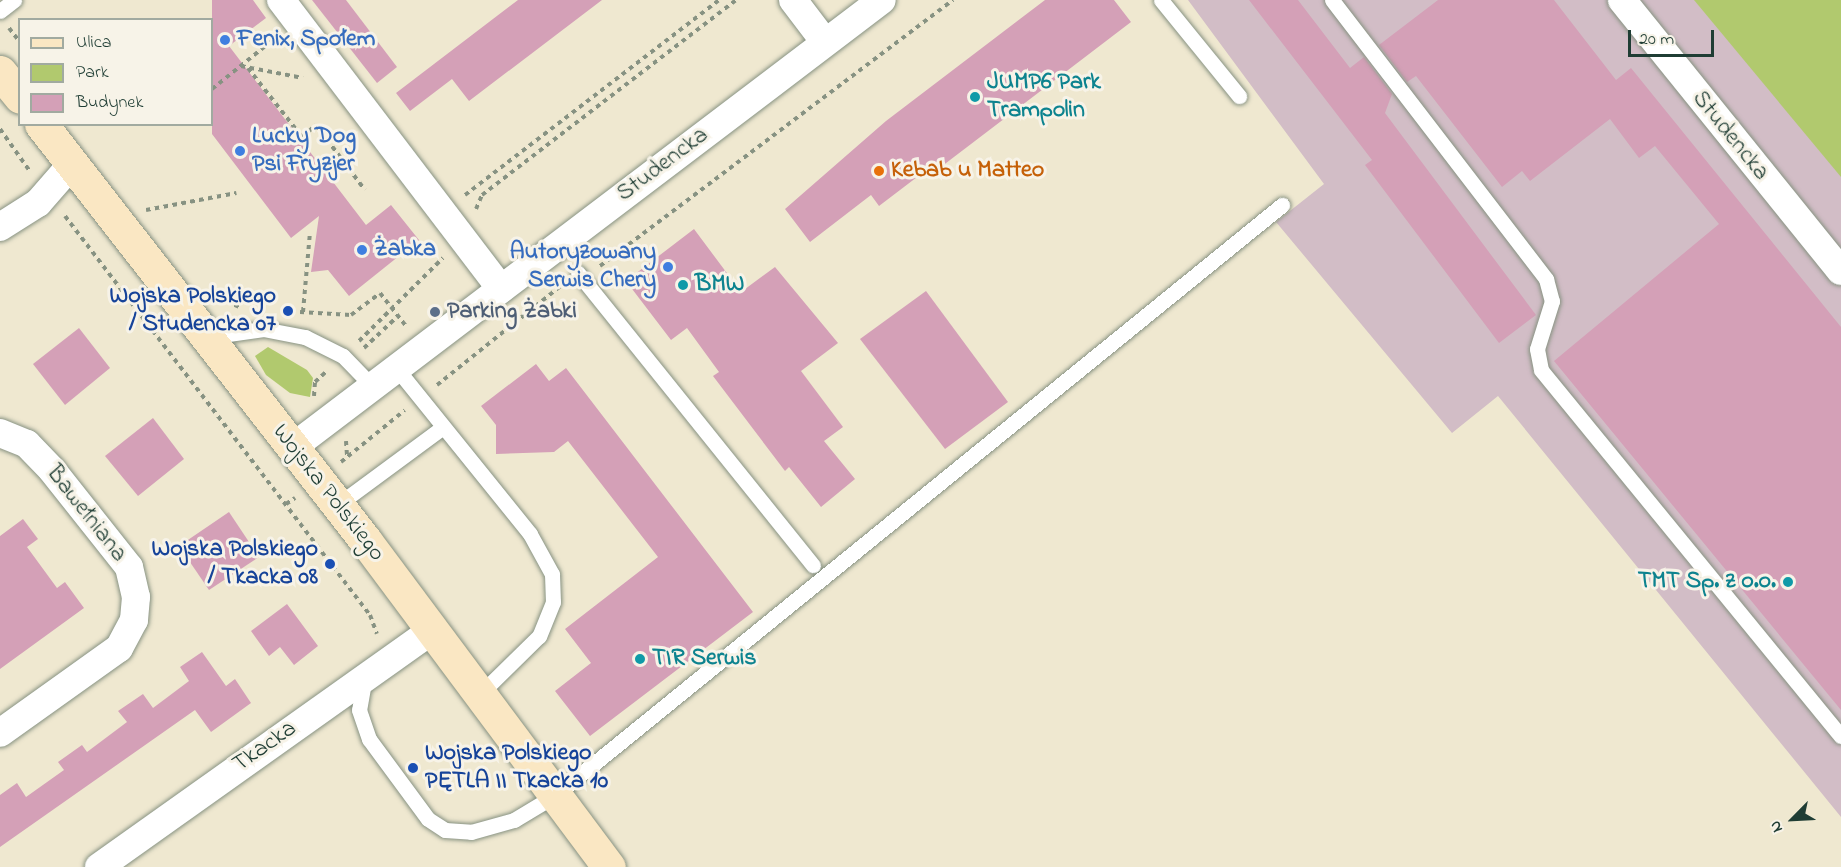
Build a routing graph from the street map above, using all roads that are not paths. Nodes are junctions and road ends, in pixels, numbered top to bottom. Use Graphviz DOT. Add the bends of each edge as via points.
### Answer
graph roads {
  1 [pos="14,0"];
  2 [pos="281,0"];
  3 [pos="793,0"];
  4 [pos="882,0"];
  5 [pos="1161,0"];
  6 [pos="1332,0"];
  7 [pos="1622,0"];
  8 [pos="0,11"];
  9 [pos="825,42"];
  10 [pos="0,72"];
  11 [pos="18,94"];
  12 [pos="1239,96"];
  13 [pos="43,126"];
  14 [pos="72,164"];
  15 [pos="1282,205"];
  16 [pos="0,227"];
  17 [pos="1841,271"];
  18 [pos="579,273"];
  19 [pos="501,289"];
  20 [pos="207,337"];
  21 [pos="397,369"];
  22 [pos="373,387"];
  23 [pos="443,427"];
  24 [pos="0,433"];
  25 [pos="293,447"];
  26 [pos="327,493"];
  27 [pos="813,565"];
  28 [pos="433,630"];
  29 [pos="366,676"];
  30 [pos="480,694"];
  31 [pos="0,733"];
  32 [pos="1841,736"];
  33 [pos="554,796"];
  34 [pos="99,867"];
  35 [pos="609,867"];
  1 -- 8 [label="lane"];
  2 -- 19 [label="street"];
  3 -- 9 [label="street"];
  4 -- 9 [label="street, Studencka"];
  5 -- 12 [label="lane"];
  6 -- 32 [label="lane" via="1546,279 1552,301 1537,349 1540,370"];
  7 -- 17 [label="street, Studencka"];
  9 -- 19 [label="street, Studencka"];
  10 -- 11 [label="main road"];
  13 -- 14 [label="main road, Wojska Polskiego"];
  14 -- 16 [label="street" via="38,203"];
  14 -- 20 [label="main road, Wojska Polskiego" via="136,212"];
  15 -- 33 [label="lane"];
  18 -- 27 [label="lane"];
  19 -- 21 [label="street, Studencka"];
  20 -- 22 [label="lane" via="274,329 343,356"];
  20 -- 25 [label="main road, Wojska Polskiego"];
  21 -- 22 [label="street, Studencka"];
  21 -- 23 [label="lane"];
  22 -- 25 [label="street, Studencka"];
  23 -- 26 [label="lane"];
  23 -- 30 [label="lane" via="530,534 554,590 539,636"];
  24 -- 31 [label="street, Bawełniana" via="27,444 52,470 129,567 136,597 134,620 119,648"];
  25 -- 26 [label="main road, Wojska Polskiego"];
  26 -- 28 [label="main road, Wojska Polskiego"];
  28 -- 29 [label="street, Tkacka"];
  28 -- 30 [label="main road, Wojska Polskiego"];
  29 -- 33 [label="lane" via="359,710 369,739 428,819 445,830 471,832 503,825"];
  29 -- 34 [label="street, Tkacka"];
  30 -- 33 [label="main road, Wojska Polskiego"];
  33 -- 35 [label="main road, Wojska Polskiego"];
}
